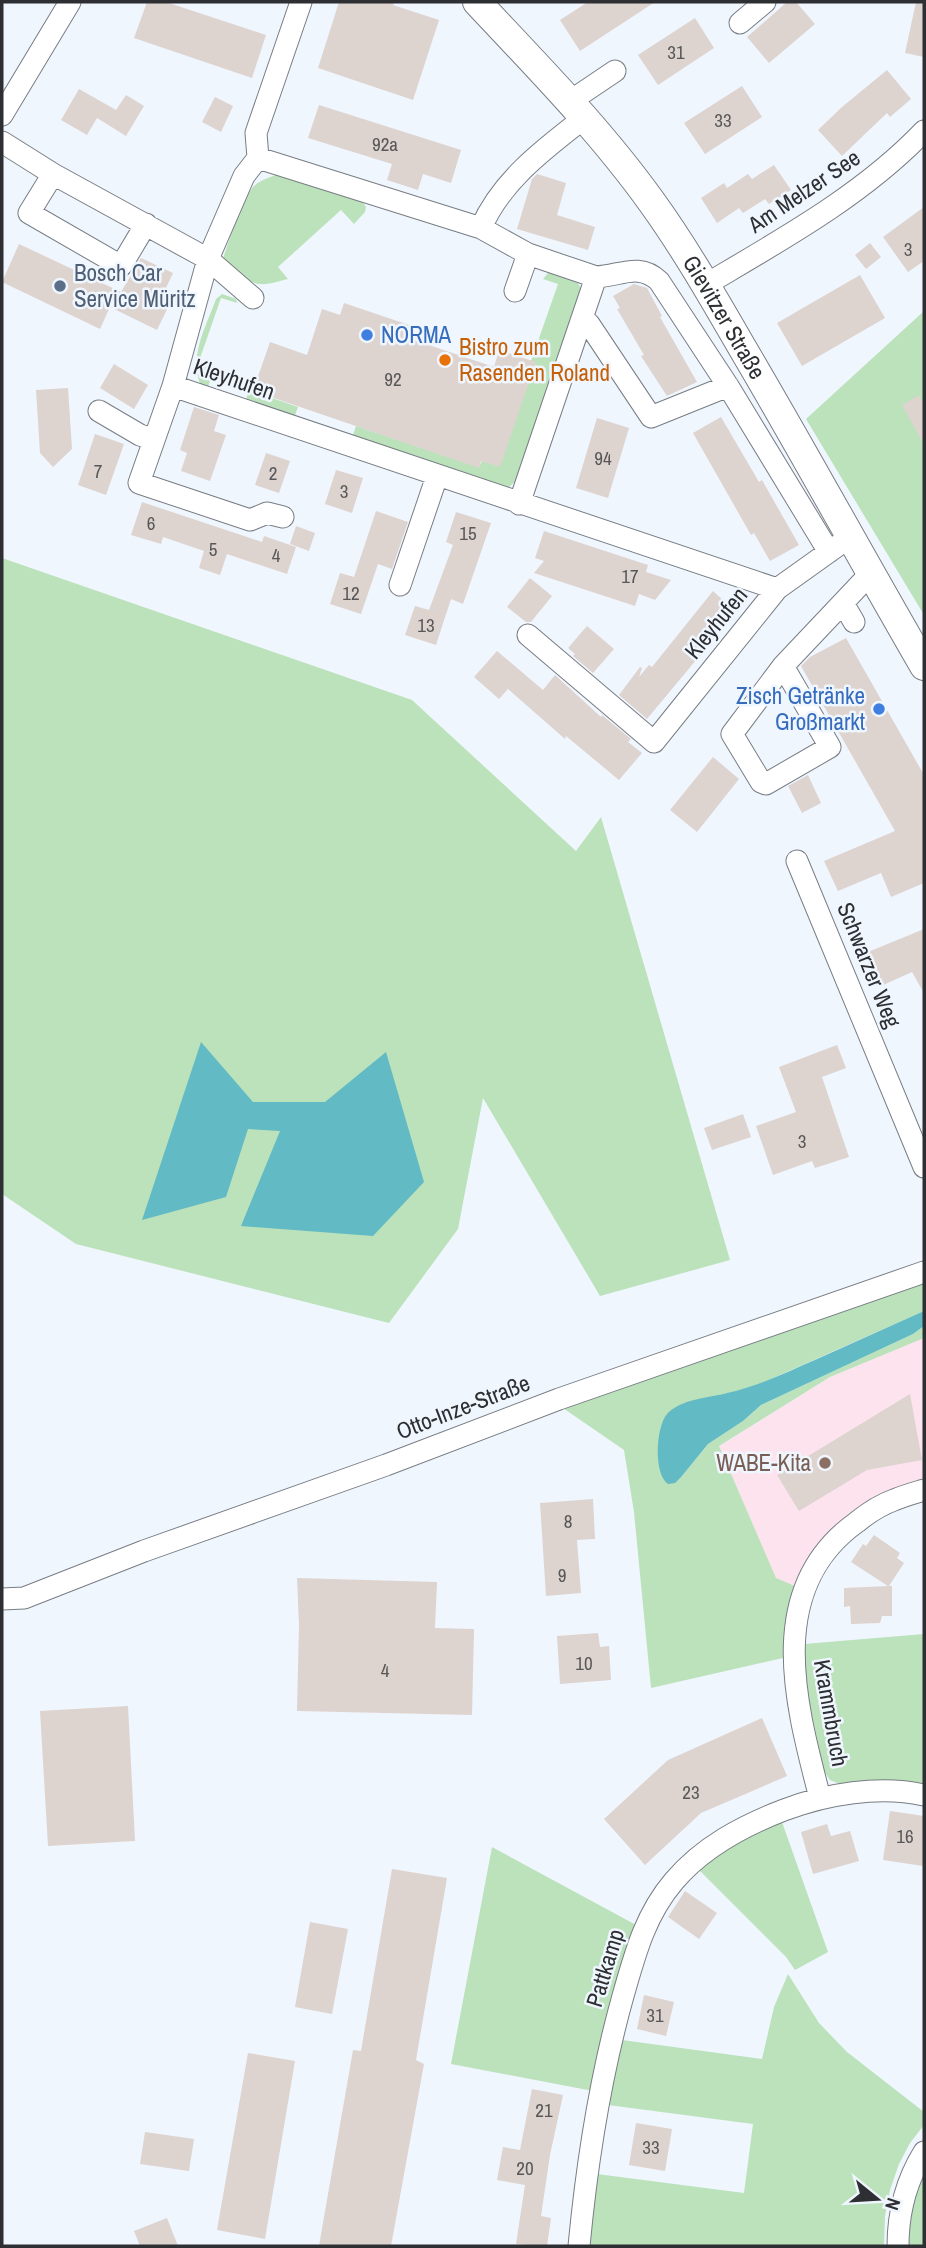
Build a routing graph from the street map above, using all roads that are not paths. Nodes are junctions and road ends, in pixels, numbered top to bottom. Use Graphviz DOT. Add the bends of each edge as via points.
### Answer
graph roads {
  1 [pos="70,2"];
  2 [pos="301,2"];
  3 [pos="477,2"];
  4 [pos="765,2"];
  5 [pos="740,23"];
  6 [pos="615,71"];
  7 [pos="577,110"];
  8 [pos="2,115"];
  9 [pos="924,131"];
  10 [pos="2,142"];
  11 [pos="258,158"];
  12 [pos="53,174"];
  13 [pos="146,224"];
  14 [pos="481,228"];
  15 [pos="528,254"];
  16 [pos="208,259"];
  17 [pos="596,277"];
  18 [pos="705,285"];
  19 [pos="514,291"];
  20 [pos="253,298"];
  21 [pos="581,322"];
  22 [pos="173,386"];
  23 [pos="727,386"];
  24 [pos="99,411"];
  25 [pos="154,440"];
  26 [pos="437,476"];
  27 [pos="519,504"];
  28 [pos="283,517"];
  29 [pos="839,544"];
  30 [pos="870,574"];
  31 [pos="400,584"];
  32 [pos="777,589"];
  33 [pos="843,603"];
  34 [pos="854,622"];
  35 [pos="528,635"];
  36 [pos="783,666"];
  37 [pos="924,666"];
  38 [pos="797,861"];
  39 [pos="924,1167"];
  40 [pos="924,1272"];
  41 [pos="924,1490"];
  42 [pos="2,1598"];
  43 [pos="924,1795"];
  44 [pos="820,1798"];
  45 [pos="924,2152"];
  46 [pos="579,2246"];
  47 [pos="898,2246"];
  1 -- 8 [label="street"];
  2 -- 11 [label="street" via="257,134"];
  3 -- 7 [label="main road, Gievitzer Straße"];
  4 -- 5 [label="street"];
  6 -- 7 [label="street"];
  7 -- 14 [label="street" via="503,191"];
  7 -- 18 [label="main road, Gievitzer Straße" via="652,202"];
  9 -- 18 [label="street, Am Melzer See" via="829,209"];
  10 -- 12 [label="street"];
  11 -- 14 [label="street"];
  11 -- 16 [label="street, Kleyhufen" via="244,177"];
  12 -- 13 [label="street"];
  12 -- 13 [label="street" via="29,214 121,266"];
  13 -- 16 [label="street"];
  14 -- 15 [label="street"];
  15 -- 17 [label="street"];
  15 -- 19 [label="street"];
  16 -- 20 [label="street"];
  16 -- 22 [label="street, Kleyhufen"];
  17 -- 21 [label="street"];
  17 -- 23 [label="street" via="636,270 652,274"];
  18 -- 29 [label="main road, Gievitzer Straße" via="795,437"];
  21 -- 23 [label="street" via="589,324 651,417"];
  21 -- 27 [label="street"];
  22 -- 25 [label="street, Kleyhufen"];
  22 -- 26 [label="street, Kleyhufen"];
  23 -- 29 [label="street"];
  24 -- 25 [label="street"];
  25 -- 28 [label="street, Kleyhufen" via="139,483 250,520 267,513"];
  26 -- 27 [label="street, Kleyhufen"];
  26 -- 31 [label="street"];
  27 -- 32 [label="street, Kleyhufen"];
  29 -- 30 [label="main road, Gievitzer Straße"];
  29 -- 32 [label="street"];
  30 -- 33 [label="street"];
  30 -- 37 [label="main road, Gievitzer Straße"];
  32 -- 35 [label="street, Kleyhufen" via="654,742"];
  33 -- 34 [label="street"];
  33 -- 36 [label="street"];
  36 -- 36 [label="street" via="830,747 766,784 732,734"];
  38 -- 39 [label="street, Schwarzer Weg"];
  40 -- 42 [label="street, Otto-Inze-Straße" via="559,1399 24,1598"];
  41 -- 44 [label="street, Krammbruch" via="893,1500 842,1532 825,1551 804,1589 794,1629 796,1694"];
  43 -- 44 [label="street, Pattkamp" via="890,1792"];
  44 -- 46 [label="street, Pattkamp" via="727,1836 673,1881 652,1912 639,1939 612,2038 597,2110"];
  45 -- 47 [label="street" via="905,2191"];
}
